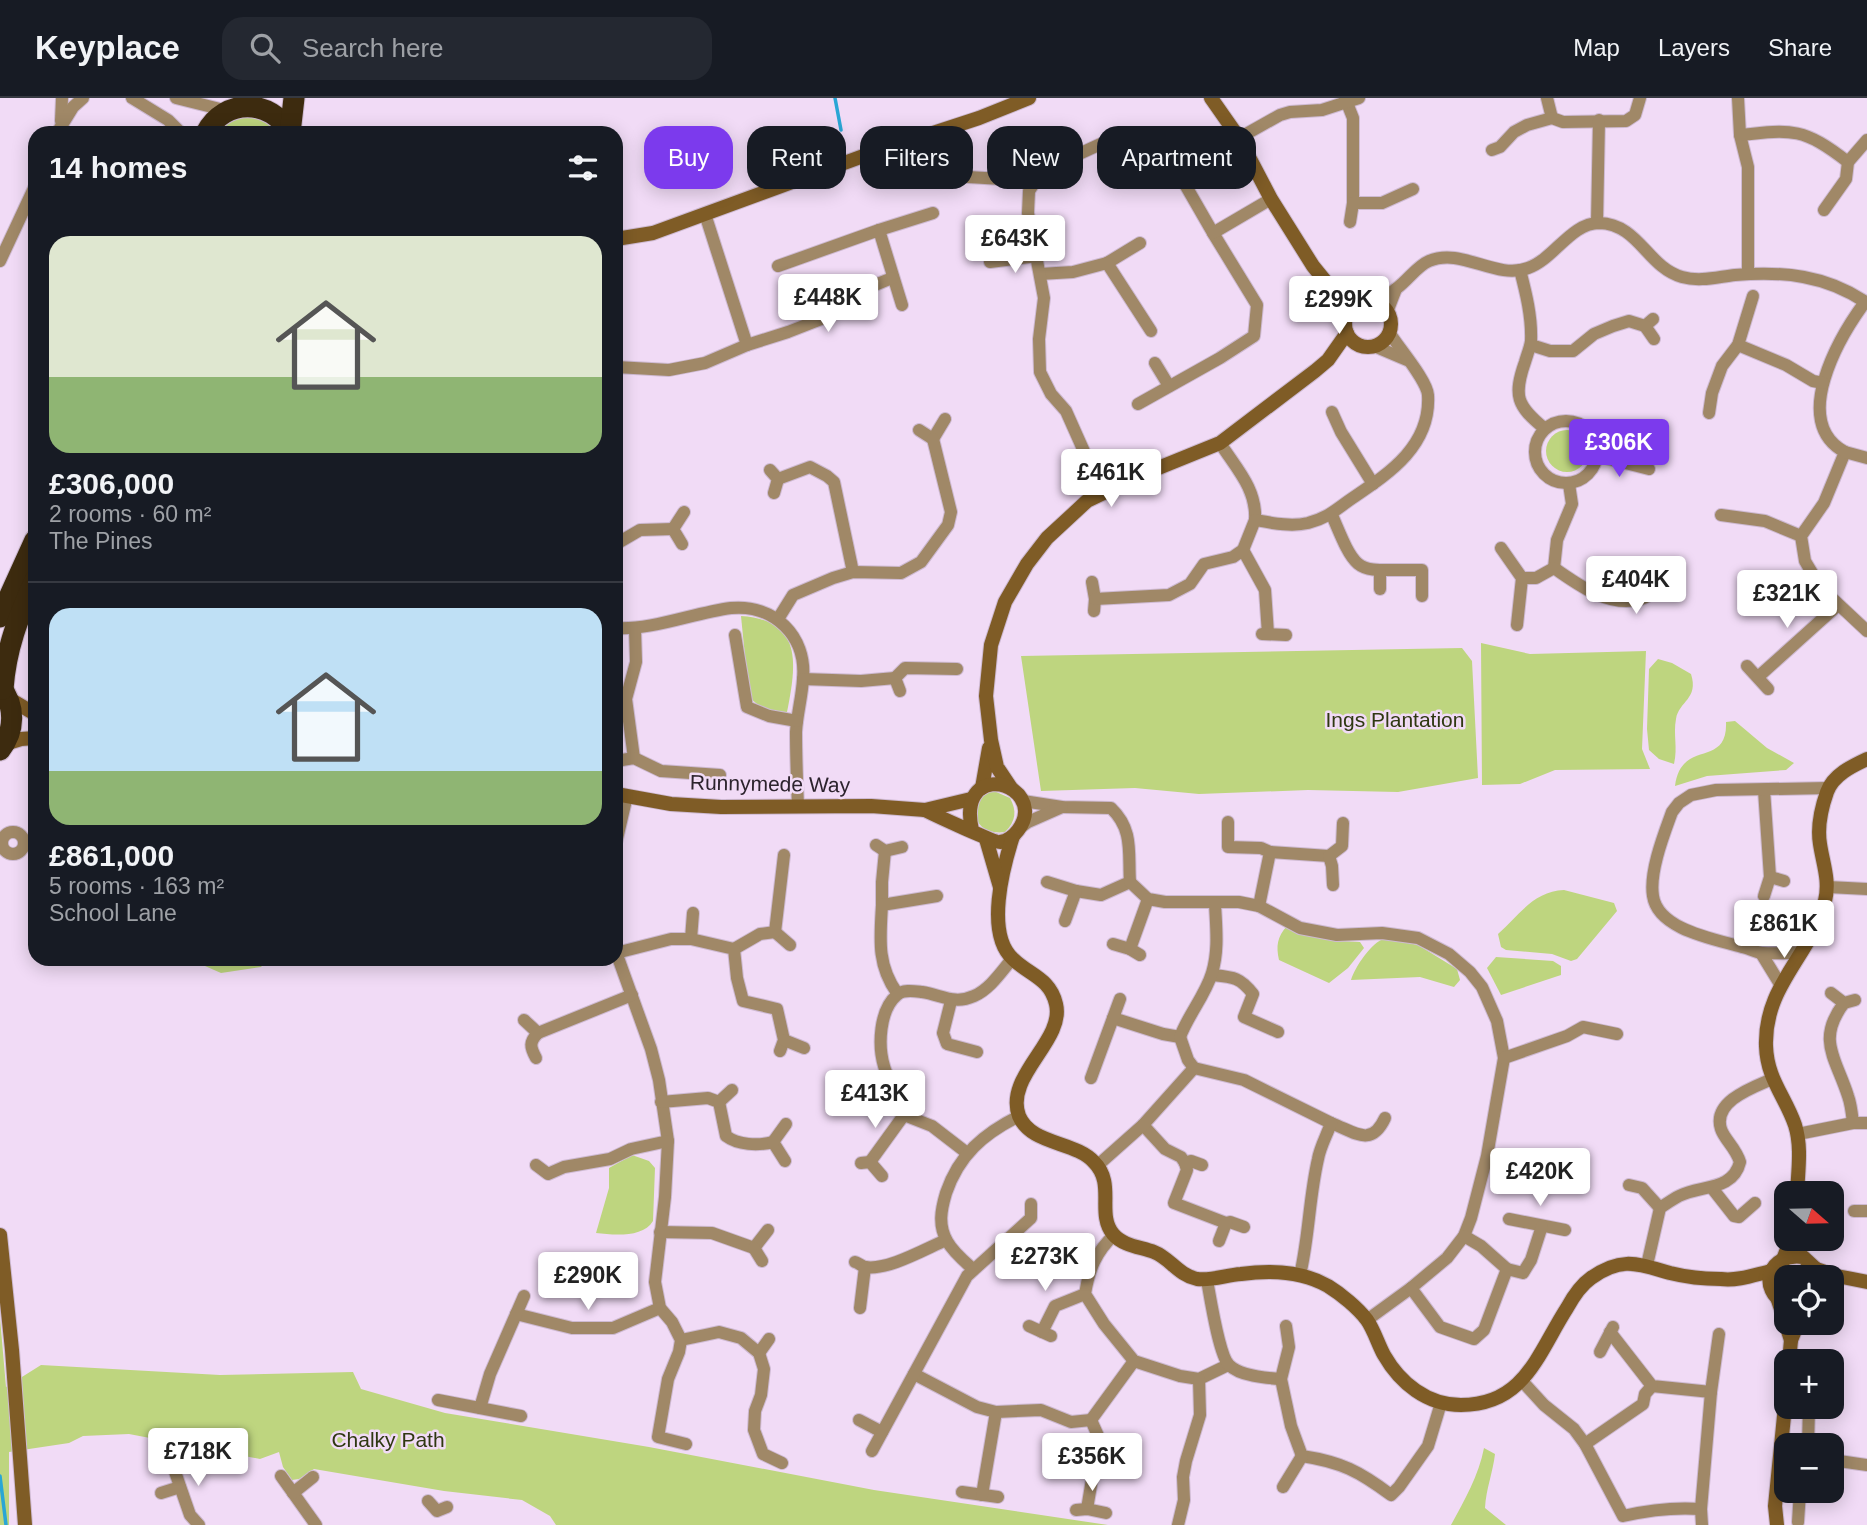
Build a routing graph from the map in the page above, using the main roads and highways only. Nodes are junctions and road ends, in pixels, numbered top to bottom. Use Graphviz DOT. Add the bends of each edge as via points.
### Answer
graph roads {
  1 [pos="294,98"];
  2 [pos="234,104"];
  3 [pos="209,126"];
  4 [pos="286,126"];
  5 [pos="291,126"];
  6 [pos="28,555"];
  7 [pos="28,597"];
  8 [pos="0,617"];
  9 [pos="4,691"];
  10 [pos="3,747"];
  1 -- 5 [label="highway"];
  2 -- 3 [label="highway"];
  2 -- 4 [label="highway" via="268,108"];
  6 -- 8 [label="highway"];
  7 -- 9 [label="highway" via="10,641"];
  9 -- 10 [label="highway" via="12,721"];
}
